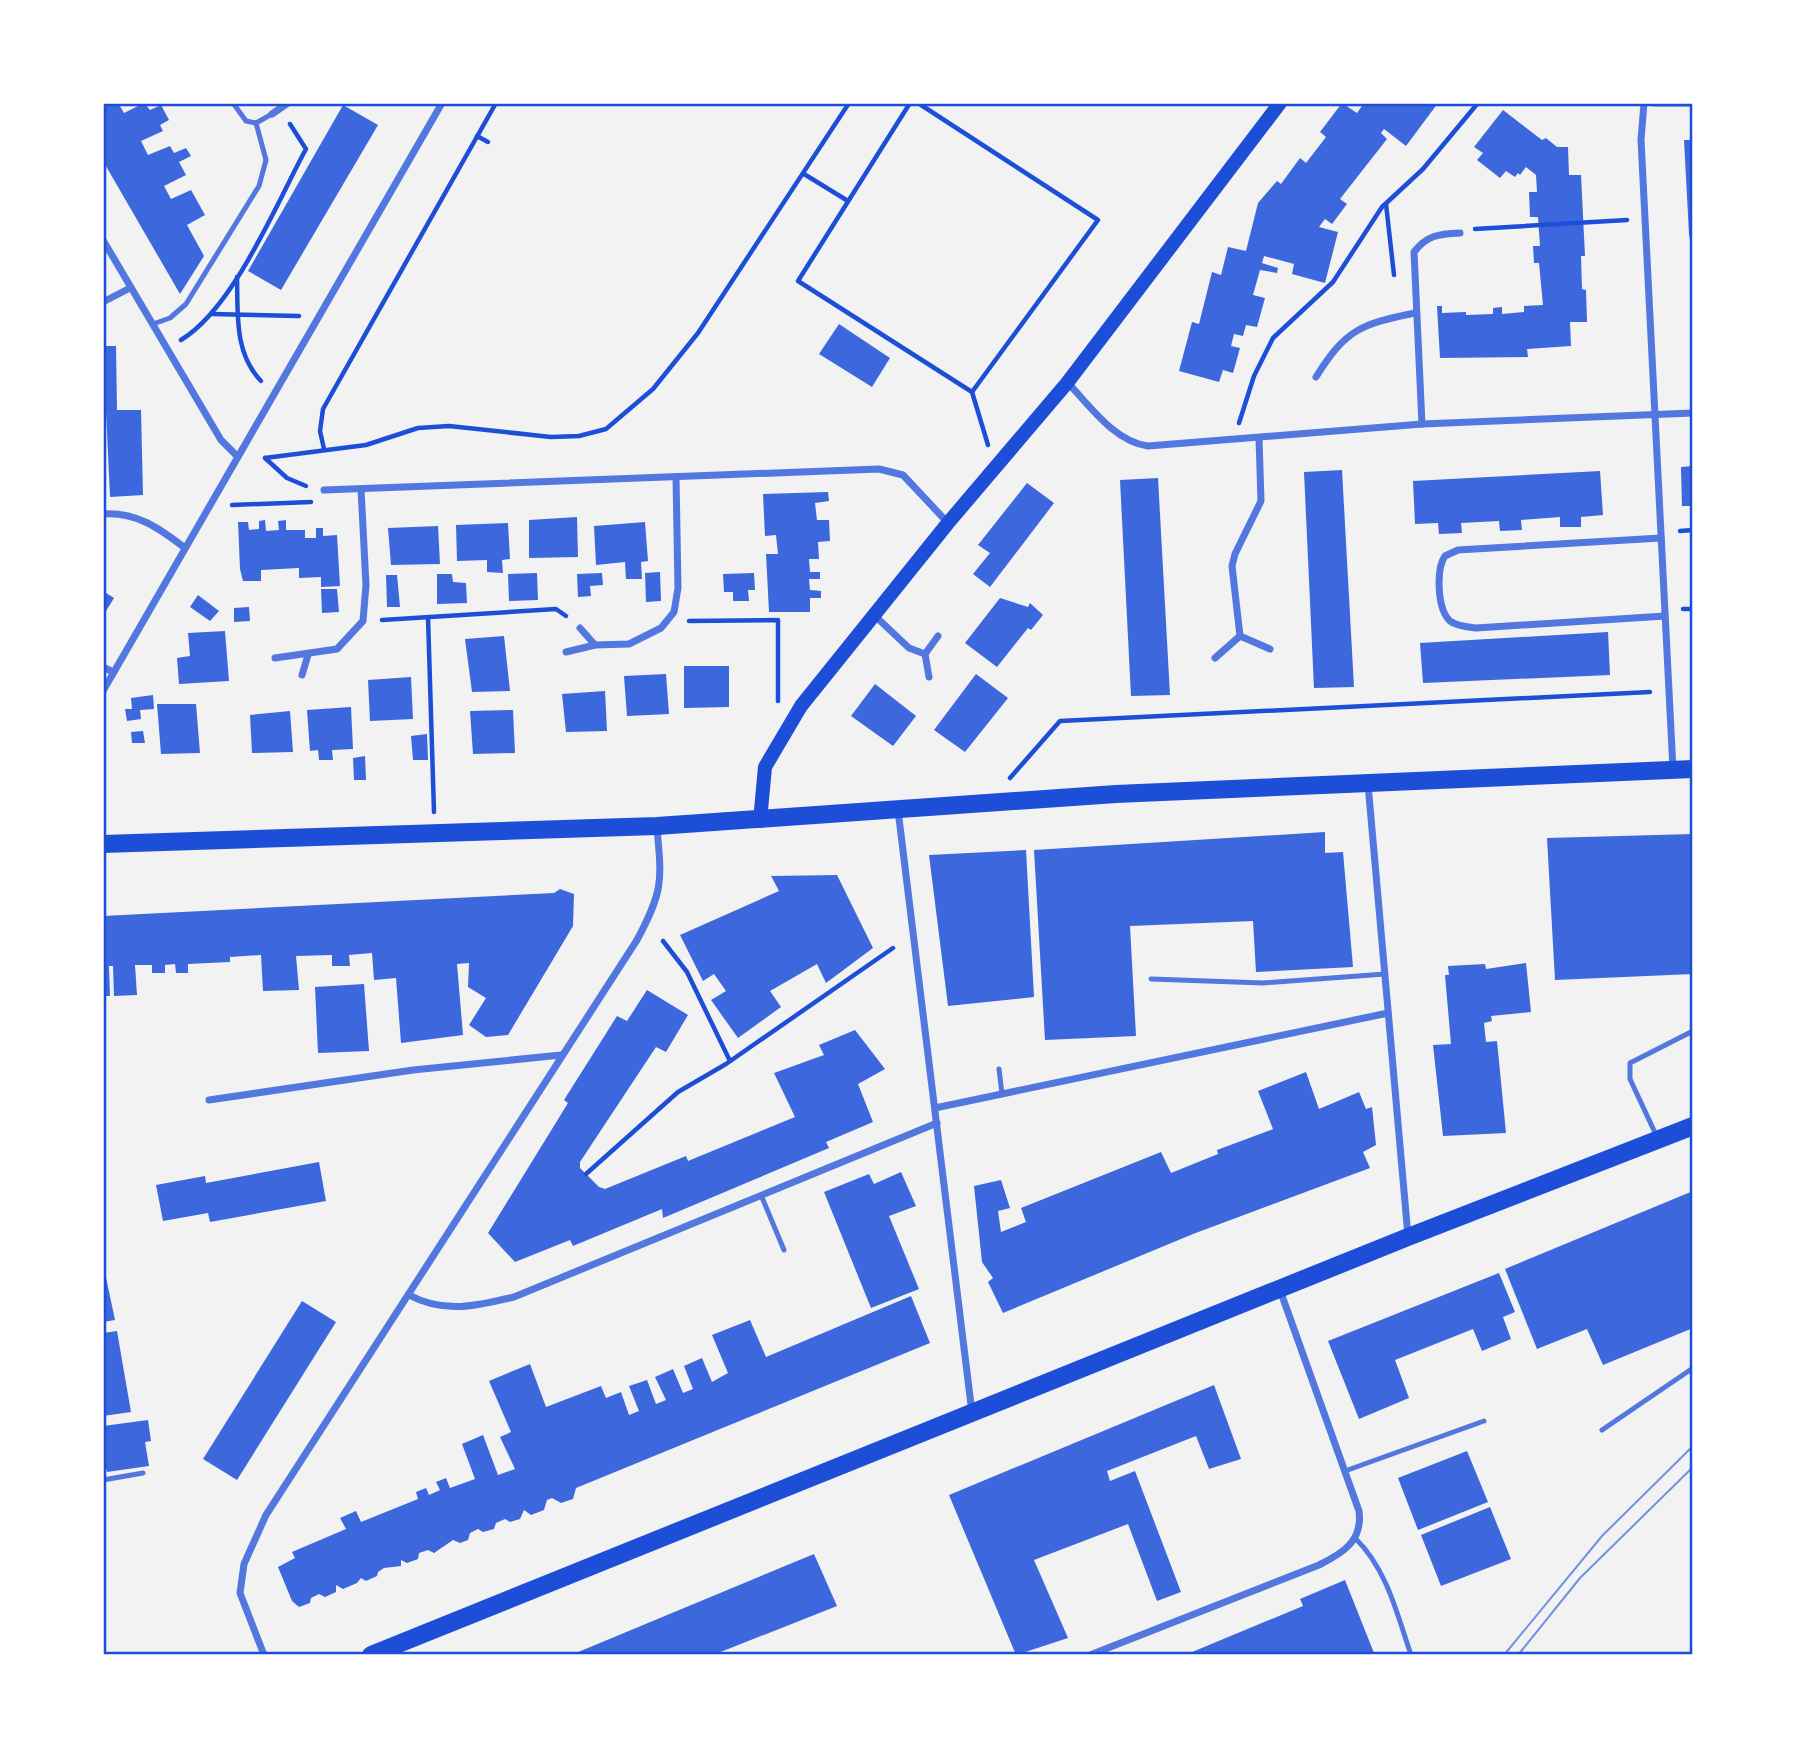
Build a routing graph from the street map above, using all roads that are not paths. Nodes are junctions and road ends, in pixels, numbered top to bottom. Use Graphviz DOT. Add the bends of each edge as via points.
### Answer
graph roads {
  1 [pos="233,103"];
  2 [pos="288,103"];
  3 [pos="442,103"];
  4 [pos="1280,103"];
  5 [pos="1644,103"];
  6 [pos="1654,103"];
  7 [pos="1693,103"];
  8 [pos="272,114"];
  9 [pos="256,123"];
  10 [pos="1460,233"];
  11 [pos="103,240"];
  12 [pos="130,288"];
  13 [pos="103,302"];
  14 [pos="1415,313"];
  15 [pos="153,324"];
  16 [pos="1316,377"];
  17 [pos="1068,383"];
  18 [pos="1693,413"];
  19 [pos="1654,414"];
  20 [pos="1422,424"];
  21 [pos="1259,438"];
  22 [pos="237,456"];
  23 [pos="676,477"];
  24 [pos="360,489"];
  25 [pos="324,490"];
  26 [pos="103,514"];
  27 [pos="948,523"];
  28 [pos="1661,538"];
  29 [pos="185,548"];
  30 [pos="873,614"];
  31 [pos="1665,617"];
  32 [pos="580,628"];
  33 [pos="938,636"];
  34 [pos="1240,636"];
  35 [pos="595,645"];
  36 [pos="1270,649"];
  37 [pos="566,652"];
  38 [pos="925,654"];
  39 [pos="308,655"];
  40 [pos="275,658"];
  41 [pos="1215,658"];
  42 [pos="103,667"];
  43 [pos="113,672"];
  44 [pos="302,674"];
  45 [pos="929,677"];
  46 [pos="103,691"];
  47 [pos="1693,769"];
  48 [pos="1673,771"];
  49 [pos="1368,784"];
  50 [pos="898,810"];
  51 [pos="760,821"];
  52 [pos="657,826"];
  53 [pos="103,844"];
  54 [pos="1385,974"];
  55 [pos="1151,979"];
  56 [pos="1388,1013"];
  57 [pos="1693,1031"];
  58 [pos="561,1055"];
  59 [pos="999,1069"];
  60 [pos="1002,1094"];
  61 [pos="209,1100"];
  62 [pos="935,1108"];
  63 [pos="937,1123"];
  64 [pos="1693,1126"];
  65 [pos="1658,1140"];
  66 [pos="761,1195"];
  67 [pos="1408,1237"];
  68 [pos="784,1250"];
  69 [pos="1280,1289"];
  70 [pos="409,1295"];
  71 [pos="1693,1368"];
  72 [pos="972,1413"];
  73 [pos="1483,1421"];
  74 [pos="1602,1430"];
  75 [pos="1345,1471"];
  76 [pos="143,1473"];
  77 [pos="103,1480"];
  78 [pos="1355,1538"];
  79 [pos="264,1655"];
  80 [pos="371,1655"];
  81 [pos="1090,1655"];
  82 [pos="1411,1655"];
  1 -- 9 [label="lane" via="246,121"];
  2 -- 8 [label="street"];
  3 -- 22 [label="street"];
  4 -- 17 [label="main road"];
  5 -- 19 [label="street" via="1641,140"];
  6 -- 7 [label="street"];
  8 -- 9 [label="lane"];
  9 -- 15 [label="lane" via="266,160 259,186 186,304 170,318"];
  10 -- 14 [label="street" via="1437,234 1423,240 1413,252"];
  11 -- 12 [label="street"];
  12 -- 13 [label="street"];
  12 -- 15 [label="street"];
  14 -- 16 [label="street" via="1350,333"];
  14 -- 20 [label="street"];
  15 -- 22 [label="street" via="221,440"];
  17 -- 21 [label="street" via="1118,433 1137,444"];
  17 -- 27 [label="main road"];
  18 -- 19 [label="street"];
  19 -- 20 [label="street"];
  19 -- 28 [label="street"];
  20 -- 21 [label="street"];
  21 -- 34 [label="street" via="1261,502 1232,566"];
  22 -- 29 [label="street"];
  23 -- 24 [label="street"];
  23 -- 27 [label="street" via="879,469 903,475"];
  23 -- 35 [label="street" via="678,588 674,612 646,637 629,644"];
  24 -- 25 [label="street"];
  24 -- 39 [label="street" via="366,585 363,621 337,649"];
  26 -- 29 [label="street" via="137,516"];
  27 -- 30 [label="main road"];
  28 -- 31 [label="street"];
  28 -- 31 [label="street" via="1458,550 1445,556 1440,570 1444,613 1462,626"];
  29 -- 43 [label="street"];
  30 -- 38 [label="street" via="909,648"];
  30 -- 51 [label="main road" via="793,716 765,767"];
  31 -- 48 [label="street"];
  32 -- 35 [label="street"];
  33 -- 38 [label="street"];
  34 -- 36 [label="street"];
  34 -- 41 [label="street"];
  35 -- 37 [label="street"];
  38 -- 45 [label="street"];
  39 -- 40 [label="street"];
  39 -- 44 [label="street"];
  42 -- 43 [label="street"];
  43 -- 46 [label="street"];
  47 -- 48 [label="main road"];
  48 -- 49 [label="main road"];
  49 -- 50 [label="main road"];
  49 -- 54 [label="street"];
  50 -- 51 [label="main road"];
  50 -- 62 [label="street"];
  51 -- 52 [label="main road"];
  52 -- 53 [label="main road"];
  52 -- 58 [label="street" via="662,879 655,905"];
  54 -- 55 [label="lane" via="1264,983"];
  54 -- 56 [label="street"];
  56 -- 60 [label="street"];
  56 -- 67 [label="street"];
  57 -- 65 [label="lane" via="1630,1063 1630,1079"];
  58 -- 61 [label="street" via="413,1070"];
  58 -- 70 [label="street"];
  59 -- 60 [label="lane"];
  60 -- 62 [label="street"];
  62 -- 63 [label="street"];
  63 -- 66 [label="street"];
  63 -- 72 [label="street"];
  64 -- 65 [label="main road"];
  65 -- 67 [label="main road"];
  66 -- 68 [label="lane"];
  66 -- 70 [label="street" via="514,1297 446,1307 427,1305"];
  67 -- 69 [label="main road"];
  69 -- 72 [label="main road"];
  69 -- 75 [label="street"];
  70 -- 79 [label="street" via="266,1515 244,1564 240,1593"];
  71 -- 74 [label="lane"];
  72 -- 80 [label="main road"];
  73 -- 75 [label="lane"];
  75 -- 78 [label="street" via="1359,1511 1361,1525"];
  76 -- 77 [label="lane"];
  78 -- 81 [label="street" via="1344,1552 1319,1565"];
  78 -- 82 [label="lane" via="1371,1553 1382,1573"];
}
